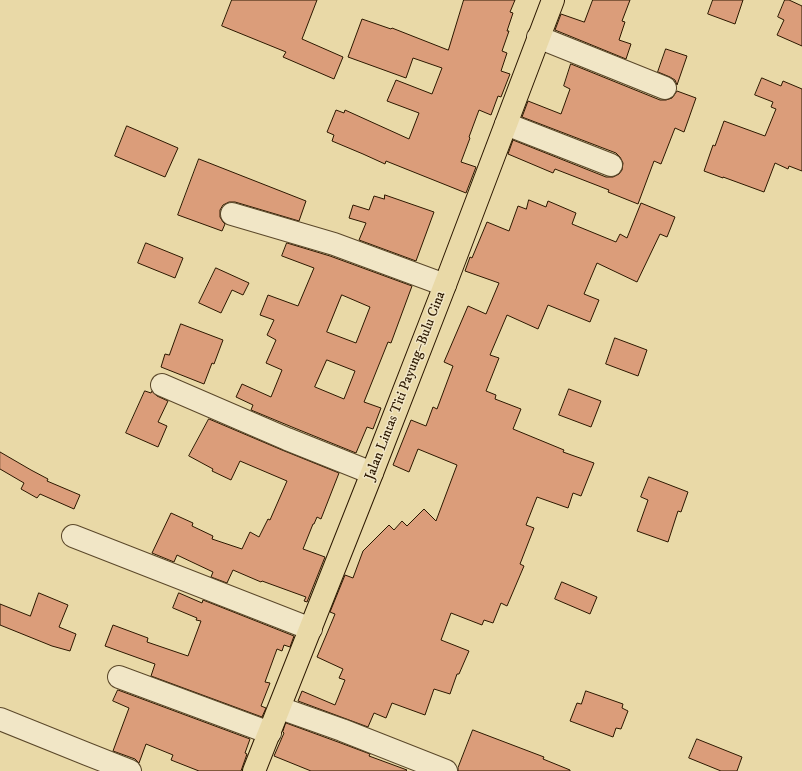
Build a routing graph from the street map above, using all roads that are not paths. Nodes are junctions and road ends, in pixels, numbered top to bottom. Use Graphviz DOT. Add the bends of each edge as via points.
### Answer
graph roads {
  1 [pos="553,0"];
  2 [pos="538,37"];
  3 [pos="665,88"];
  4 [pos="506,124"];
  5 [pos="611,165"];
  6 [pos="232,214"];
  7 [pos="446,285"];
  8 [pos="162,385"];
  9 [pos="372,473"];
  10 [pos="73,536"];
  11 [pos="310,629"];
  12 [pos="119,677"];
  13 [pos="280,708"];
  14 [pos="0,719"];
  15 [pos="270,733"];
  16 [pos="130,771"];
  17 [pos="254,771"];
  18 [pos="446,771"];
  1 -- 2 [label="main road, Jalan Lintas Titi Payung–Bulu Cina"];
  2 -- 3 [label="street"];
  2 -- 4 [label="main road, Jalan Lintas Titi Payung–Bulu Cina"];
  4 -- 5 [label="street"];
  4 -- 7 [label="main road, Jalan Lintas Titi Payung–Bulu Cina"];
  6 -- 7 [label="street" via="334,244"];
  7 -- 9 [label="main road, Jalan Lintas Titi Payung–Bulu Cina"];
  8 -- 9 [label="street"];
  9 -- 11 [label="main road, Jalan Lintas Titi Payung–Bulu Cina"];
  10 -- 11 [label="street"];
  11 -- 13 [label="main road, Jalan Lintas Titi Payung–Bulu Cina"];
  12 -- 15 [label="street"];
  13 -- 15 [label="main road, Jalan Lintas Titi Payung–Bulu Cina"];
  13 -- 18 [label="street"];
  14 -- 16 [label="street"];
  15 -- 17 [label="main road, Jalan Lintas Titi Payung–Bulu Cina"];
}
